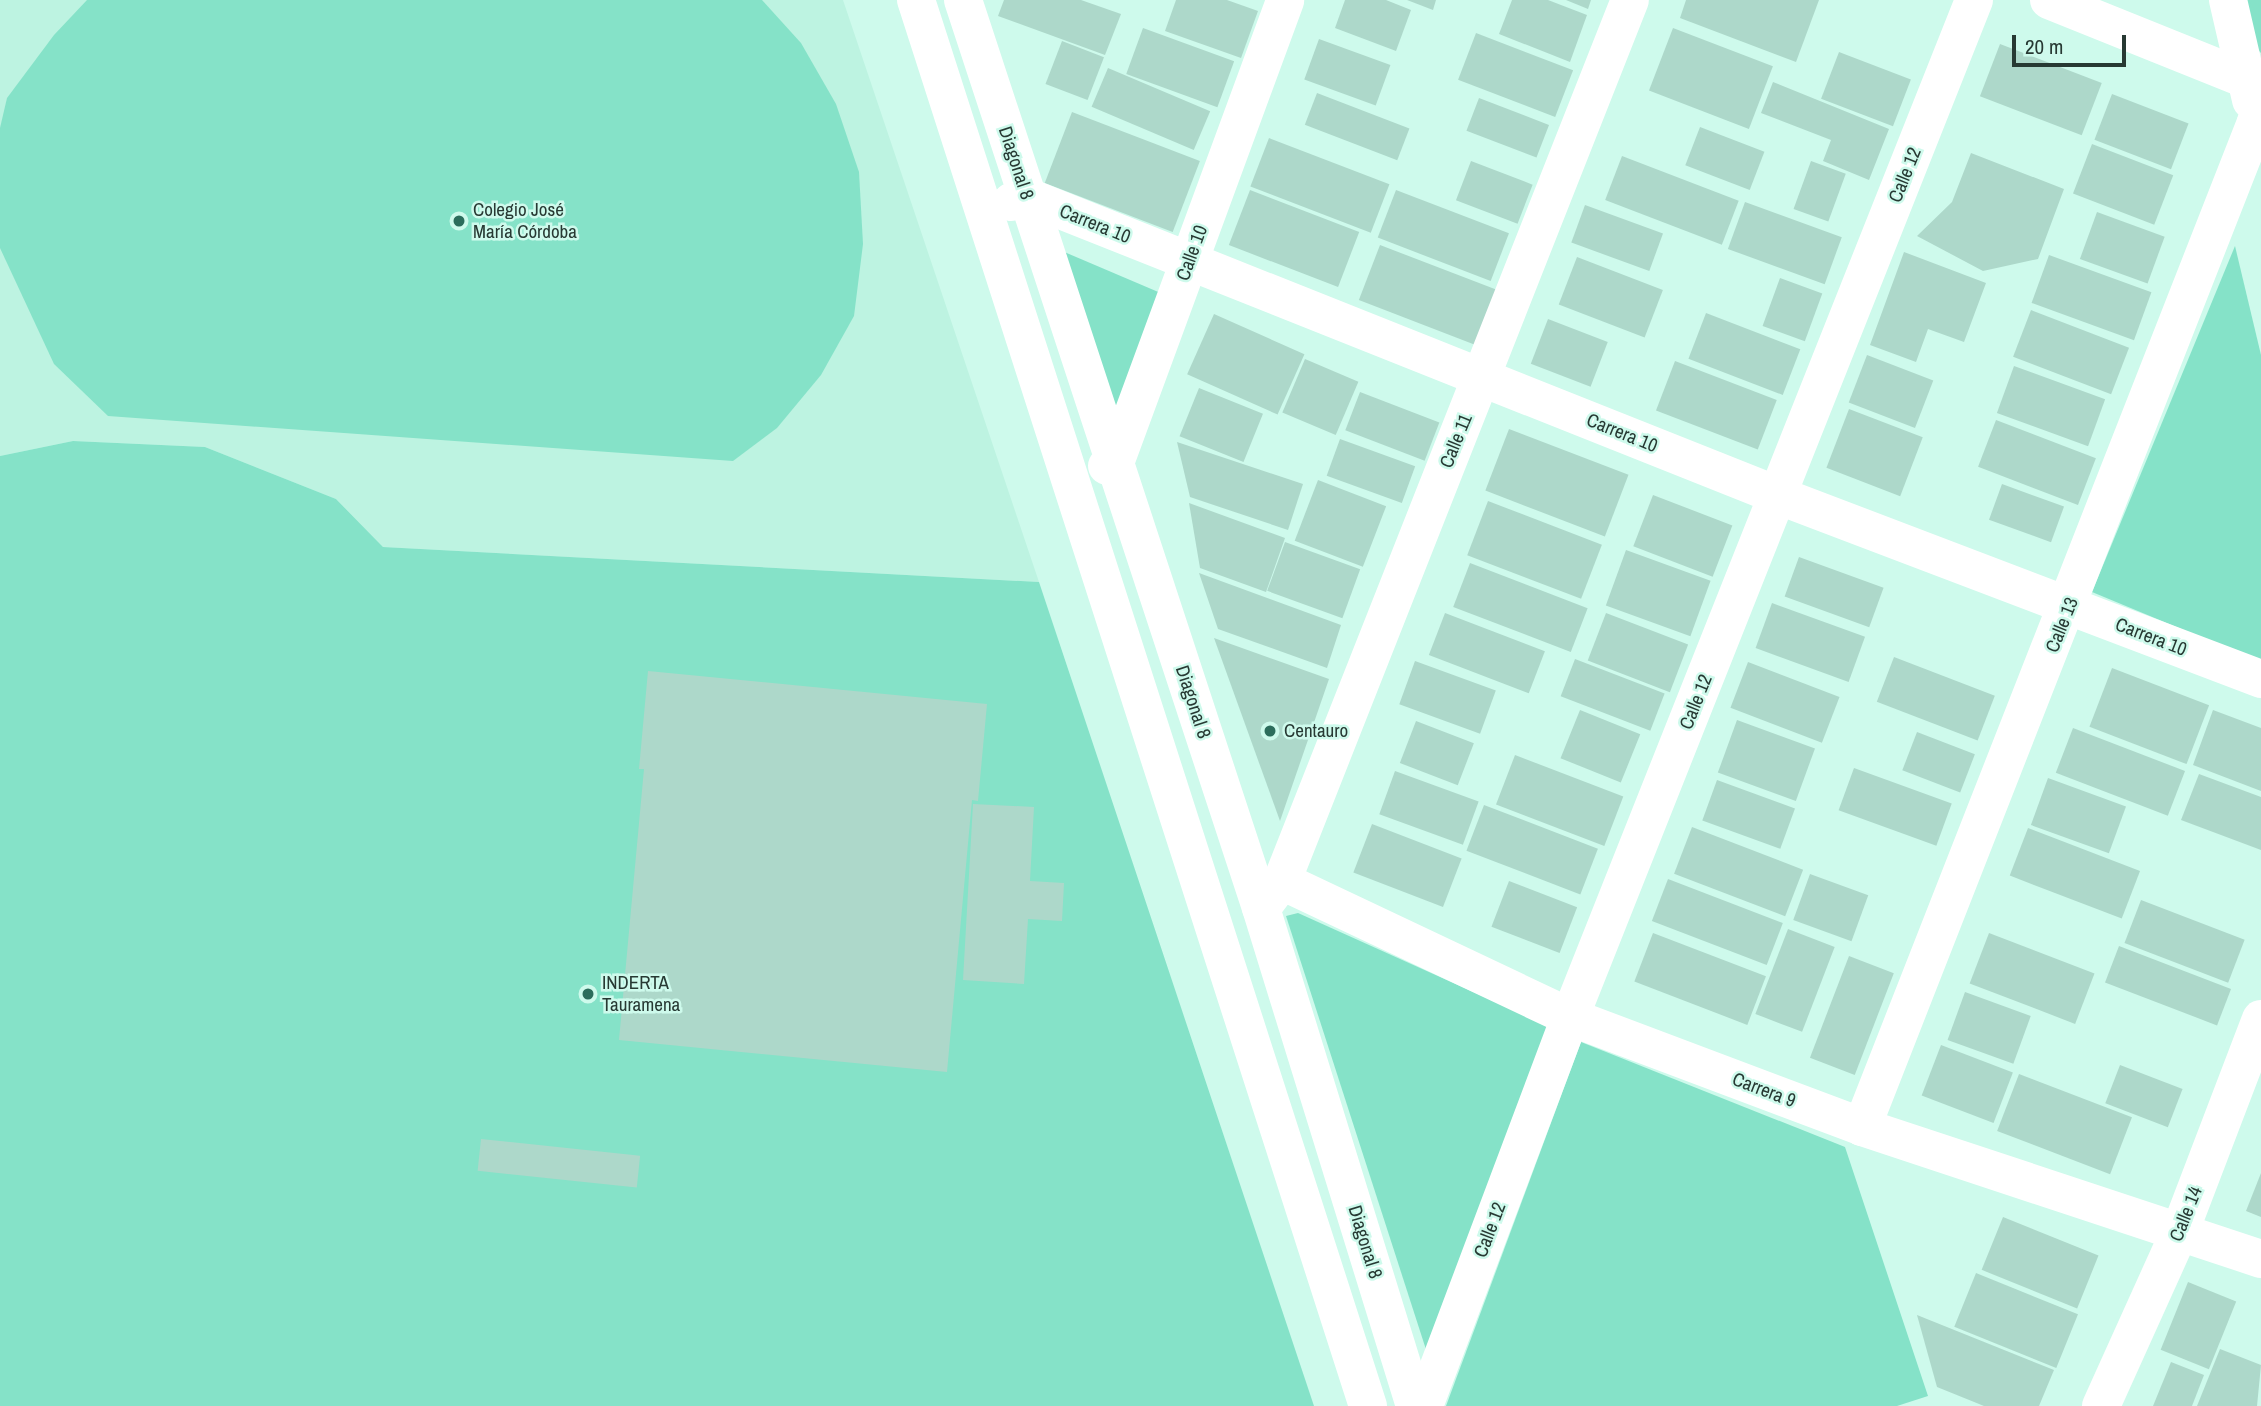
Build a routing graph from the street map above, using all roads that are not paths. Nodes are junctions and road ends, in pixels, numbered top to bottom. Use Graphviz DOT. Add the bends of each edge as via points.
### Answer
graph roads {
  1 [pos="916,0"];
  2 [pos="963,0"];
  3 [pos="1285,0"];
  4 [pos="1630,0"];
  5 [pos="1974,0"];
  6 [pos="2049,0"];
  7 [pos="2228,0"];
  8 [pos="2246,79"];
  9 [pos="2259,128"];
  10 [pos="1028,197"];
  11 [pos="984,209"];
  12 [pos="1189,262"];
  13 [pos="1482,377"];
  14 [pos="1115,463"];
  15 [pos="1071,477"];
  16 [pos="1777,495"];
  17 [pos="2070,605"];
  18 [pos="2261,679"];
  19 [pos="1272,895"];
  20 [pos="1219,931"];
  21 [pos="1570,1017"];
  22 [pos="2261,1019"];
  23 [pos="1862,1127"];
  24 [pos="2180,1231"];
  25 [pos="2261,1259"];
  26 [pos="1368,1406"];
  27 [pos="1416,1406"];
  28 [pos="1424,1406"];
  29 [pos="2101,1406"];
  1 -- 11 [label="street"];
  2 -- 10 [label="street, Diagonal 8"];
  3 -- 12 [label="street, Calle 10"];
  4 -- 13 [label="street, Calle 11"];
  5 -- 16 [label="street, Calle 12"];
  6 -- 8 [label="street"];
  7 -- 8 [label="street"];
  8 -- 9 [label="street"];
  9 -- 17 [label="street, Calle 13"];
  10 -- 11 [label="street"];
  10 -- 12 [label="street, Carrera 10"];
  10 -- 14 [label="street, Diagonal 8"];
  11 -- 15 [label="street"];
  12 -- 13 [label="street, Carrera 10"];
  12 -- 14 [label="street, Calle 10"];
  13 -- 16 [label="street, Carrera 10"];
  13 -- 19 [label="street, Calle 11"];
  14 -- 15 [label="street"];
  14 -- 19 [label="street, Diagonal 8"];
  15 -- 20 [label="street"];
  16 -- 17 [label="street, Carrera 10"];
  16 -- 21 [label="street, Calle 12"];
  17 -- 18 [label="street, Carrera 10"];
  17 -- 23 [label="street, Calle 13"];
  19 -- 20 [label="street"];
  19 -- 21 [label="street, Carrera 9"];
  19 -- 27 [label="street, Diagonal 8"];
  20 -- 26 [label="street"];
  21 -- 23 [label="street, Carrera 9"];
  21 -- 28 [label="street, Calle 12"];
  22 -- 24 [label="street, Calle 14"];
  23 -- 24 [label="street, Carrera 9"];
  24 -- 25 [label="street, Carrera 9"];
  24 -- 29 [label="street, Calle 14"];
}
